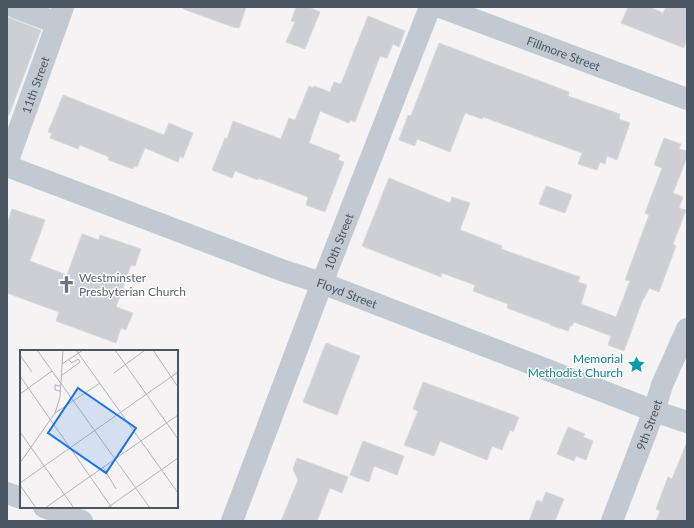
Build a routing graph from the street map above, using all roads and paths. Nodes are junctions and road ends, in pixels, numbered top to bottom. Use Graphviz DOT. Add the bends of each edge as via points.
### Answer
graph roads {
  1 [pos="14,7"];
  2 [pos="430,7"];
  3 [pos="440,7"];
  4 [pos="60,15"];
  5 [pos="687,99"];
  6 [pos="7,165"];
  7 [pos="322,283"];
  8 [pos="687,329"];
  9 [pos="654,410"];
  10 [pos="687,422"];
  11 [pos="7,493"];
  12 [pos="20,498"];
  13 [pos="47,508"];
  14 [pos="82,521"];
  15 [pos="232,521"];
  16 [pos="612,521"];
  1 -- 4 [label="street"];
  2 -- 7 [label="street, 10th Street"];
  3 -- 5 [label="street, Fillmore Street"];
  4 -- 6 [label="street, 11th Street"];
  6 -- 7 [label="street, Floyd Street" via="284,271"];
  7 -- 9 [label="street, Floyd Street"];
  7 -- 15 [label="street, 10th Street"];
  8 -- 9 [label="street, 9th Street" via="662,385"];
  9 -- 10 [label="street, Floyd Street"];
  9 -- 16 [label="street, 9th Street"];
  11 -- 12 [label="street"];
  13 -- 14 [label="street"];
}
